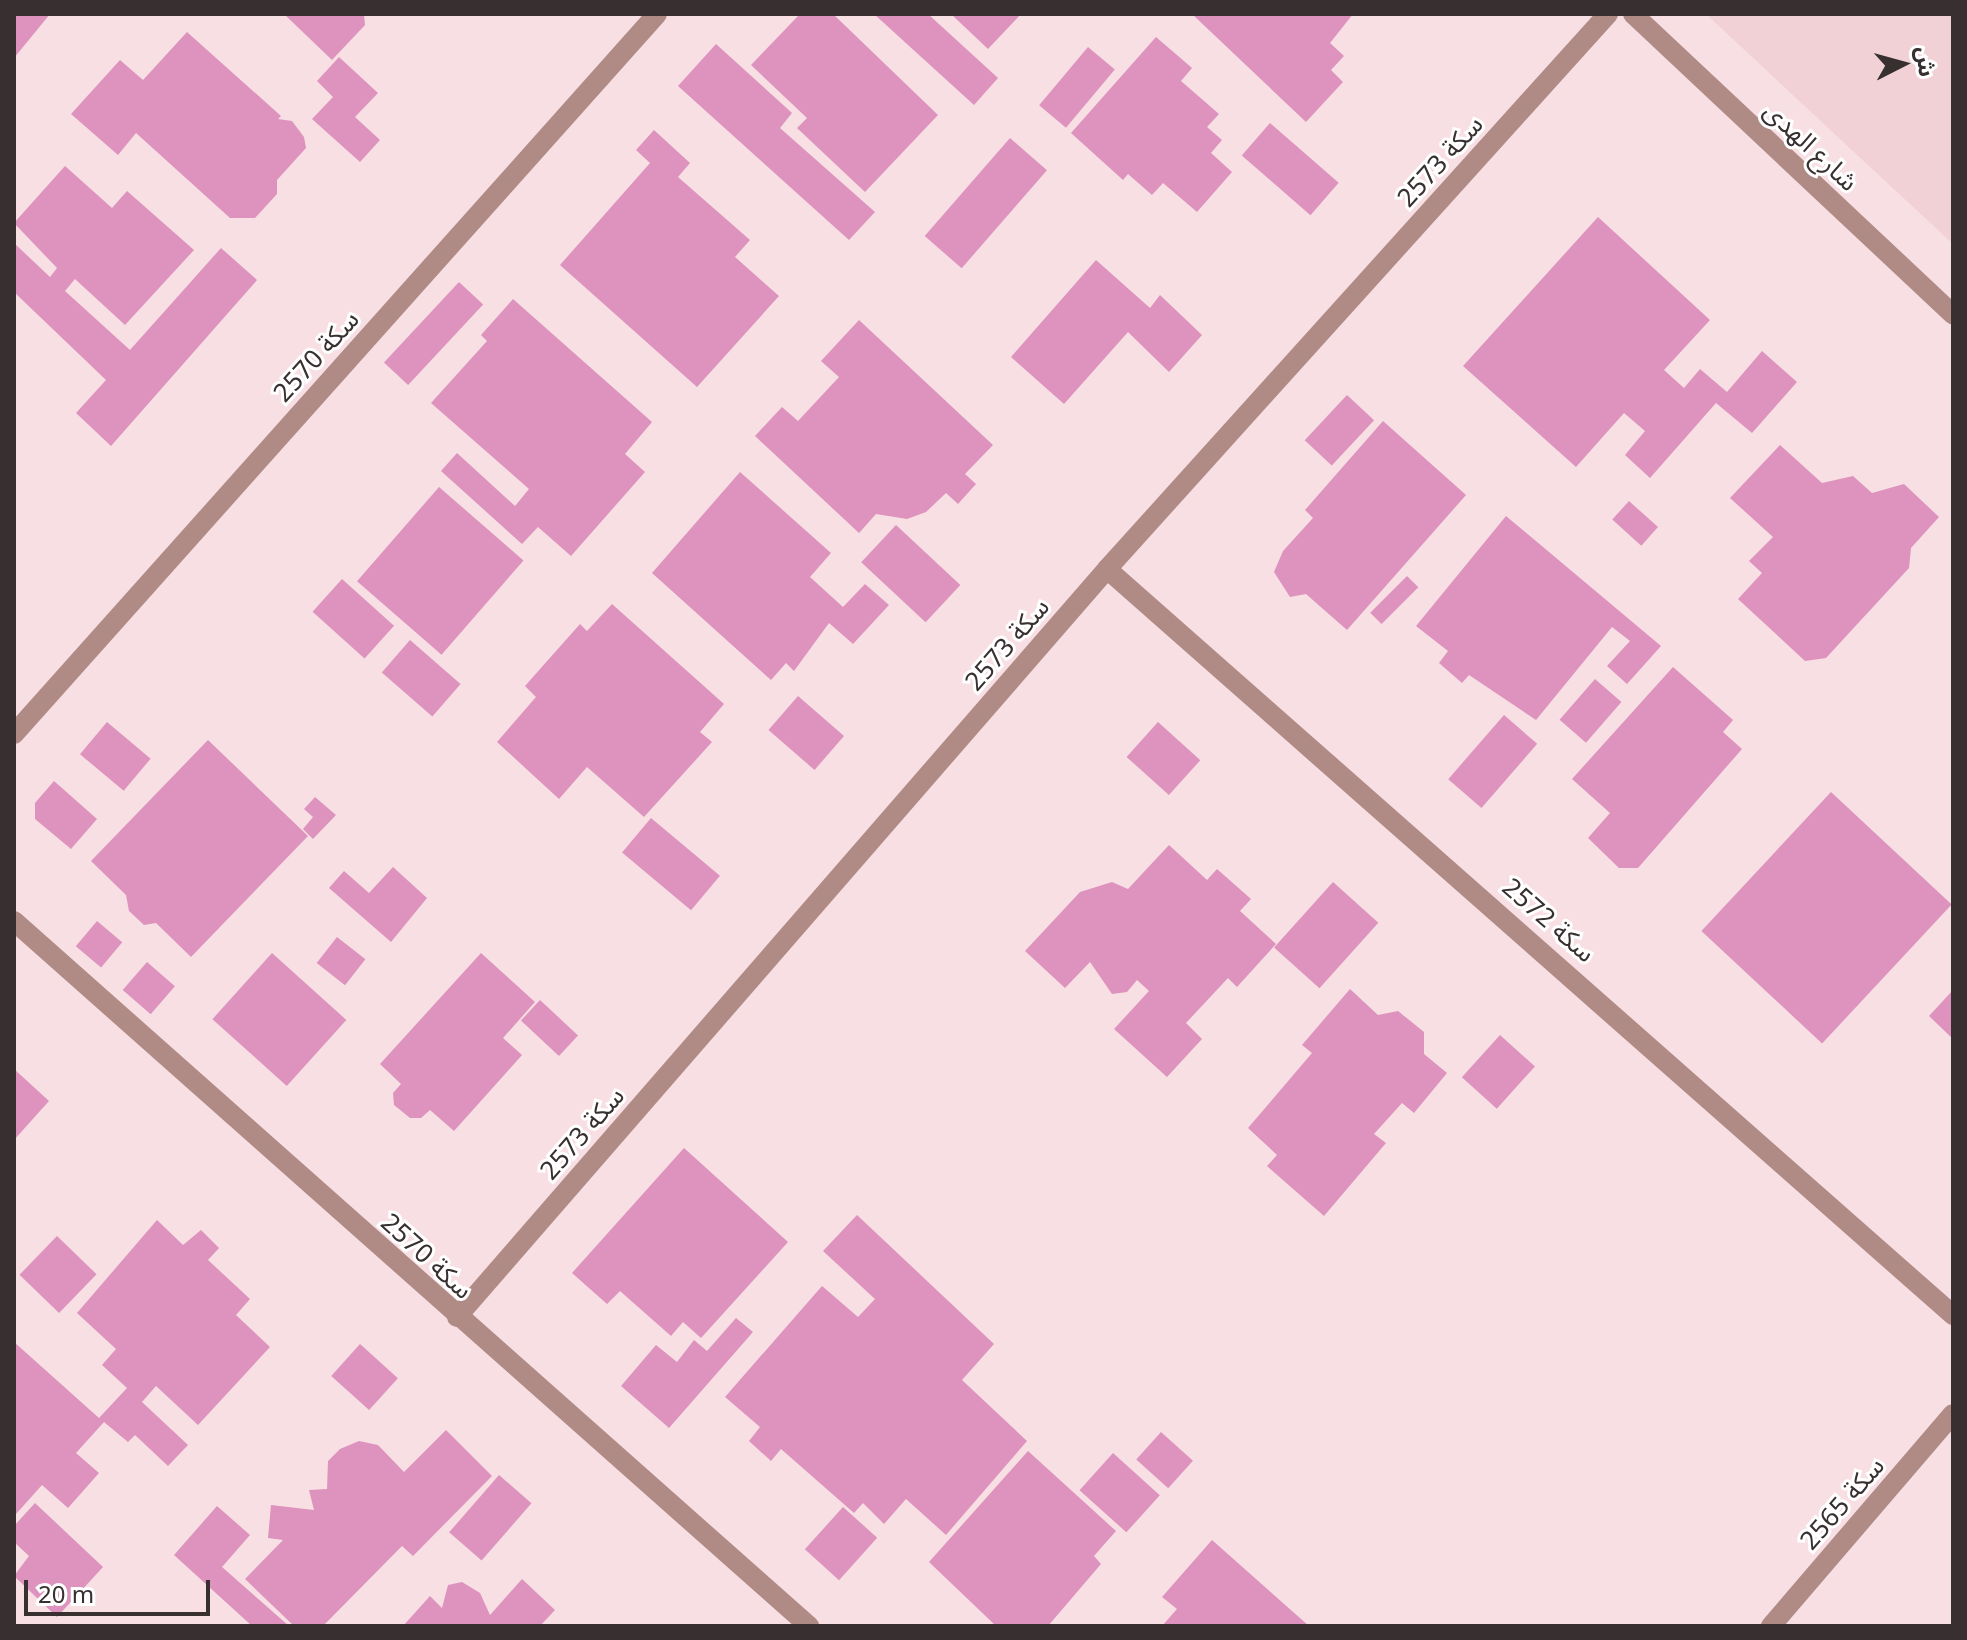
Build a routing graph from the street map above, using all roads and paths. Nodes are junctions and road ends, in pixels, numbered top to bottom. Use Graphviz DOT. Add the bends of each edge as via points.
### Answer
graph roads {
  1 [pos="657,14"];
  2 [pos="1608,14"];
  3 [pos="1633,14"];
  4 [pos="1953,315"];
  5 [pos="1107,569"];
  6 [pos="14,734"];
  7 [pos="14,921"];
  8 [pos="1953,1315"];
  9 [pos="457,1317"];
  10 [pos="1953,1414"];
  11 [pos="809,1626"];
  12 [pos="1771,1626"];
  1 -- 6 [label="street, سكة 2570"];
  2 -- 5 [label="street, سكة 2573"];
  3 -- 4 [label="street, شارع الهدى"];
  5 -- 8 [label="street, سكة 2572"];
  5 -- 9 [label="street, سكة 2573"];
  7 -- 9 [label="street, سكة 2570"];
  9 -- 11 [label="street, سكة 2570"];
  10 -- 12 [label="street, سكة 2565"];
}
